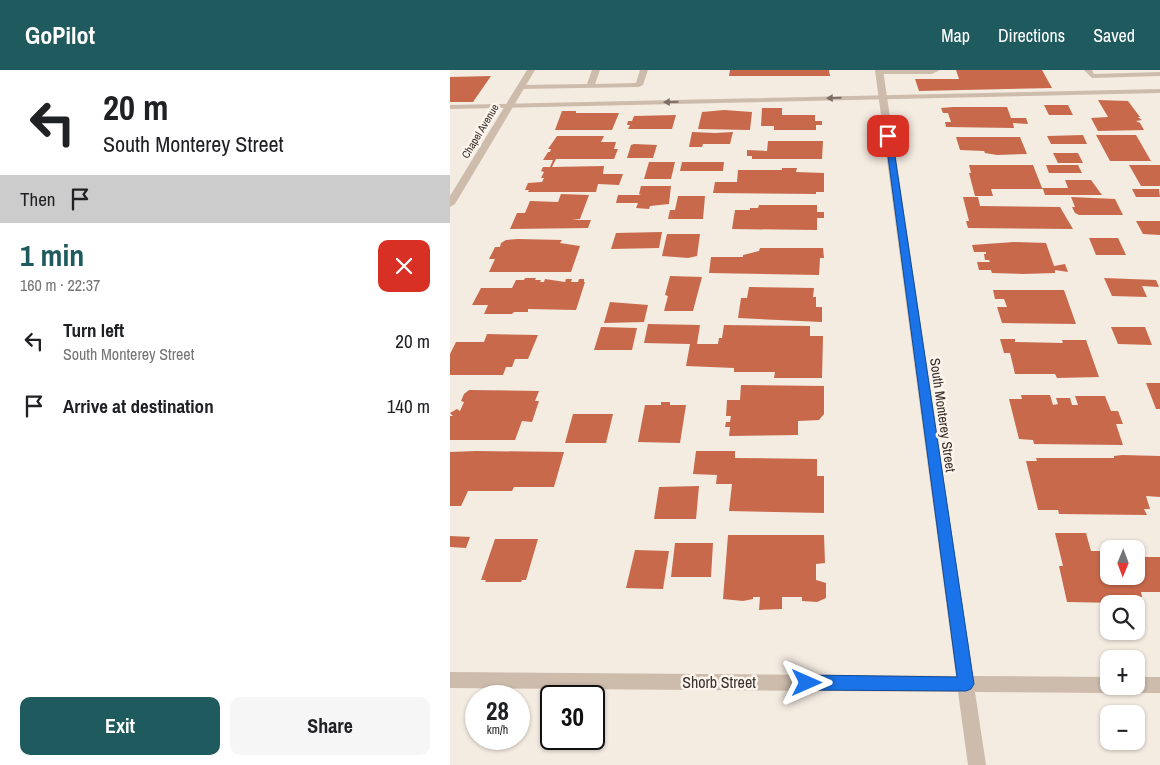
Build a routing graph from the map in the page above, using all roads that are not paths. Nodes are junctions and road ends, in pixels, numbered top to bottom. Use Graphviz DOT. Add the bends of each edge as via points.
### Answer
graph roads {
  1 [pos="531,70"];
  2 [pos="596,70"];
  3 [pos="638,70"];
  4 [pos="644,70"];
  5 [pos="936,70"];
  6 [pos="1088,70"];
  7 [pos="879,71"];
  8 [pos="1160,74"];
  9 [pos="593,86"];
  10 [pos="521,87"];
  11 [pos="1160,91"];
  12 [pos="882,97"];
  13 [pos="508,106"];
  14 [pos="450,107"];
  15 [pos="450,204"];
  16 [pos="450,680"];
  17 [pos="966,684"];
  18 [pos="1100,684"];
  19 [pos="1145,685"];
  20 [pos="1160,685"];
  21 [pos="977,765"];
  1 -- 10 [label="street, Chapel Avenue"];
  2 -- 9 [label="street"];
  3 -- 9 [label="street" via="628,80"];
  4 -- 9 [label="street" via="639,85"];
  5 -- 7 [label="street"];
  6 -- 8 [label="street" via="1092,76"];
  7 -- 12 [label="street, South Monterey Street"];
  9 -- 10 [label="street"];
  10 -- 13 [label="street, Chapel Avenue"];
  11 -- 12 [label="street"];
  12 -- 13 [label="street, one-way"];
  12 -- 17 [label="street, South Monterey Street"];
  13 -- 14 [label="street"];
  13 -- 15 [label="street, Chapel Avenue"];
  16 -- 17 [label="street, Shorb Street"];
  17 -- 18 [label="street, Shorb Street"];
  17 -- 21 [label="street, South Monterey Street"];
  19 -- 20 [label="street"];
}
